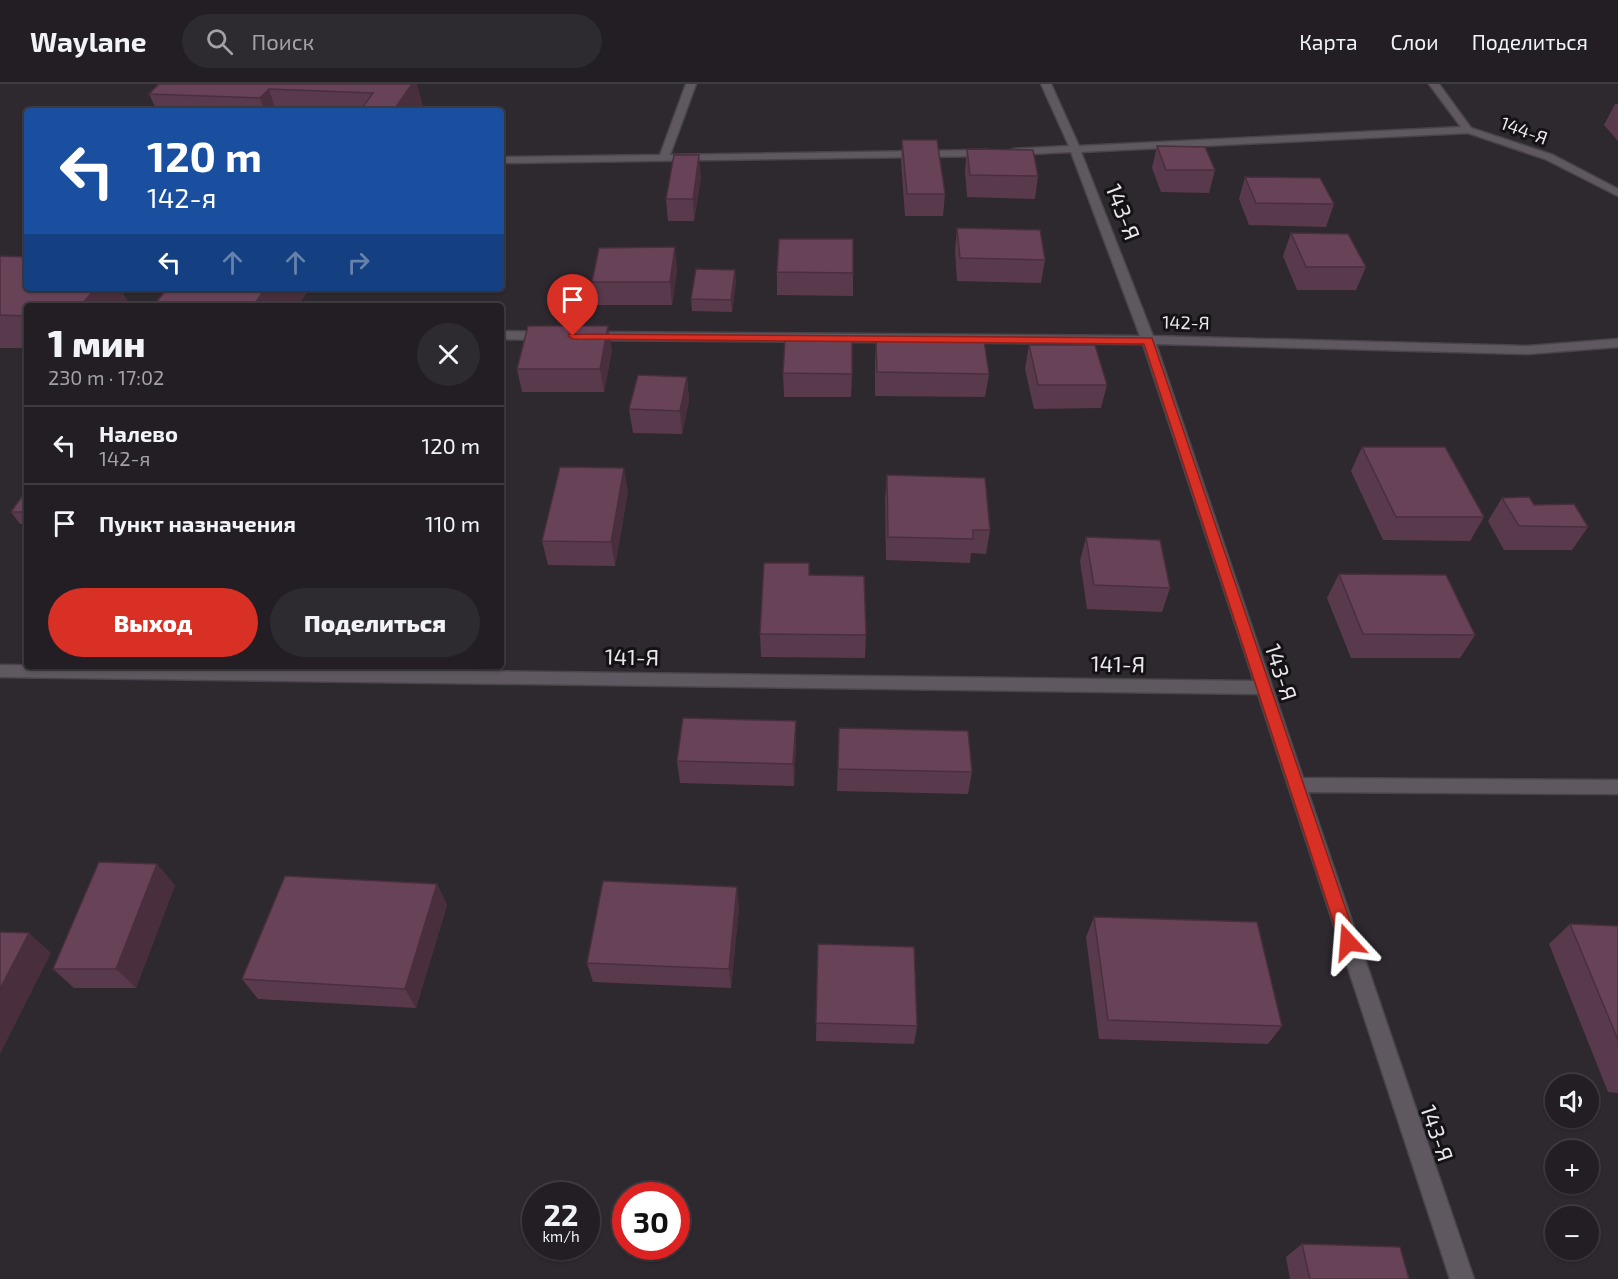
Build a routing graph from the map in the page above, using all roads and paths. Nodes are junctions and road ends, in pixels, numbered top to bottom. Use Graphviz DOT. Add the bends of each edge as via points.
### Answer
graph roads {
  1 [pos="691,84"];
  2 [pos="1046,84"];
  3 [pos="1434,84"];
  4 [pos="1468,130"];
  5 [pos="1076,151"];
  6 [pos="993,153"];
  7 [pos="1005,153"];
  8 [pos="663,159"];
  9 [pos="504,160"];
  10 [pos="1618,193"];
  11 [pos="504,335"];
  12 [pos="1149,340"];
  13 [pos="1618,343"];
  14 [pos="0,671"];
  15 [pos="1263,688"];
  16 [pos="1295,785"];
  17 [pos="1618,787"];
  18 [pos="1462,1279"];
  1 -- 8 [label="street"];
  2 -- 5 [label="street, 143-Я"];
  3 -- 4 [label="street, 144-Я"];
  4 -- 5 [label="street"];
  4 -- 10 [label="street, 144-Я" via="1549,157"];
  5 -- 7 [label="street"];
  5 -- 12 [label="street, 143-Я"];
  6 -- 8 [label="street"];
  8 -- 9 [label="street"];
  11 -- 12 [label="street, 142-Я"];
  12 -- 13 [label="street, 142-Я" via="1528,350"];
  12 -- 15 [label="street, 143-Я"];
  14 -- 15 [label="street, 141-Я"];
  15 -- 16 [label="street, 143-Я"];
  16 -- 17 [label="street"];
  16 -- 18 [label="street, 143-Я"];
}
